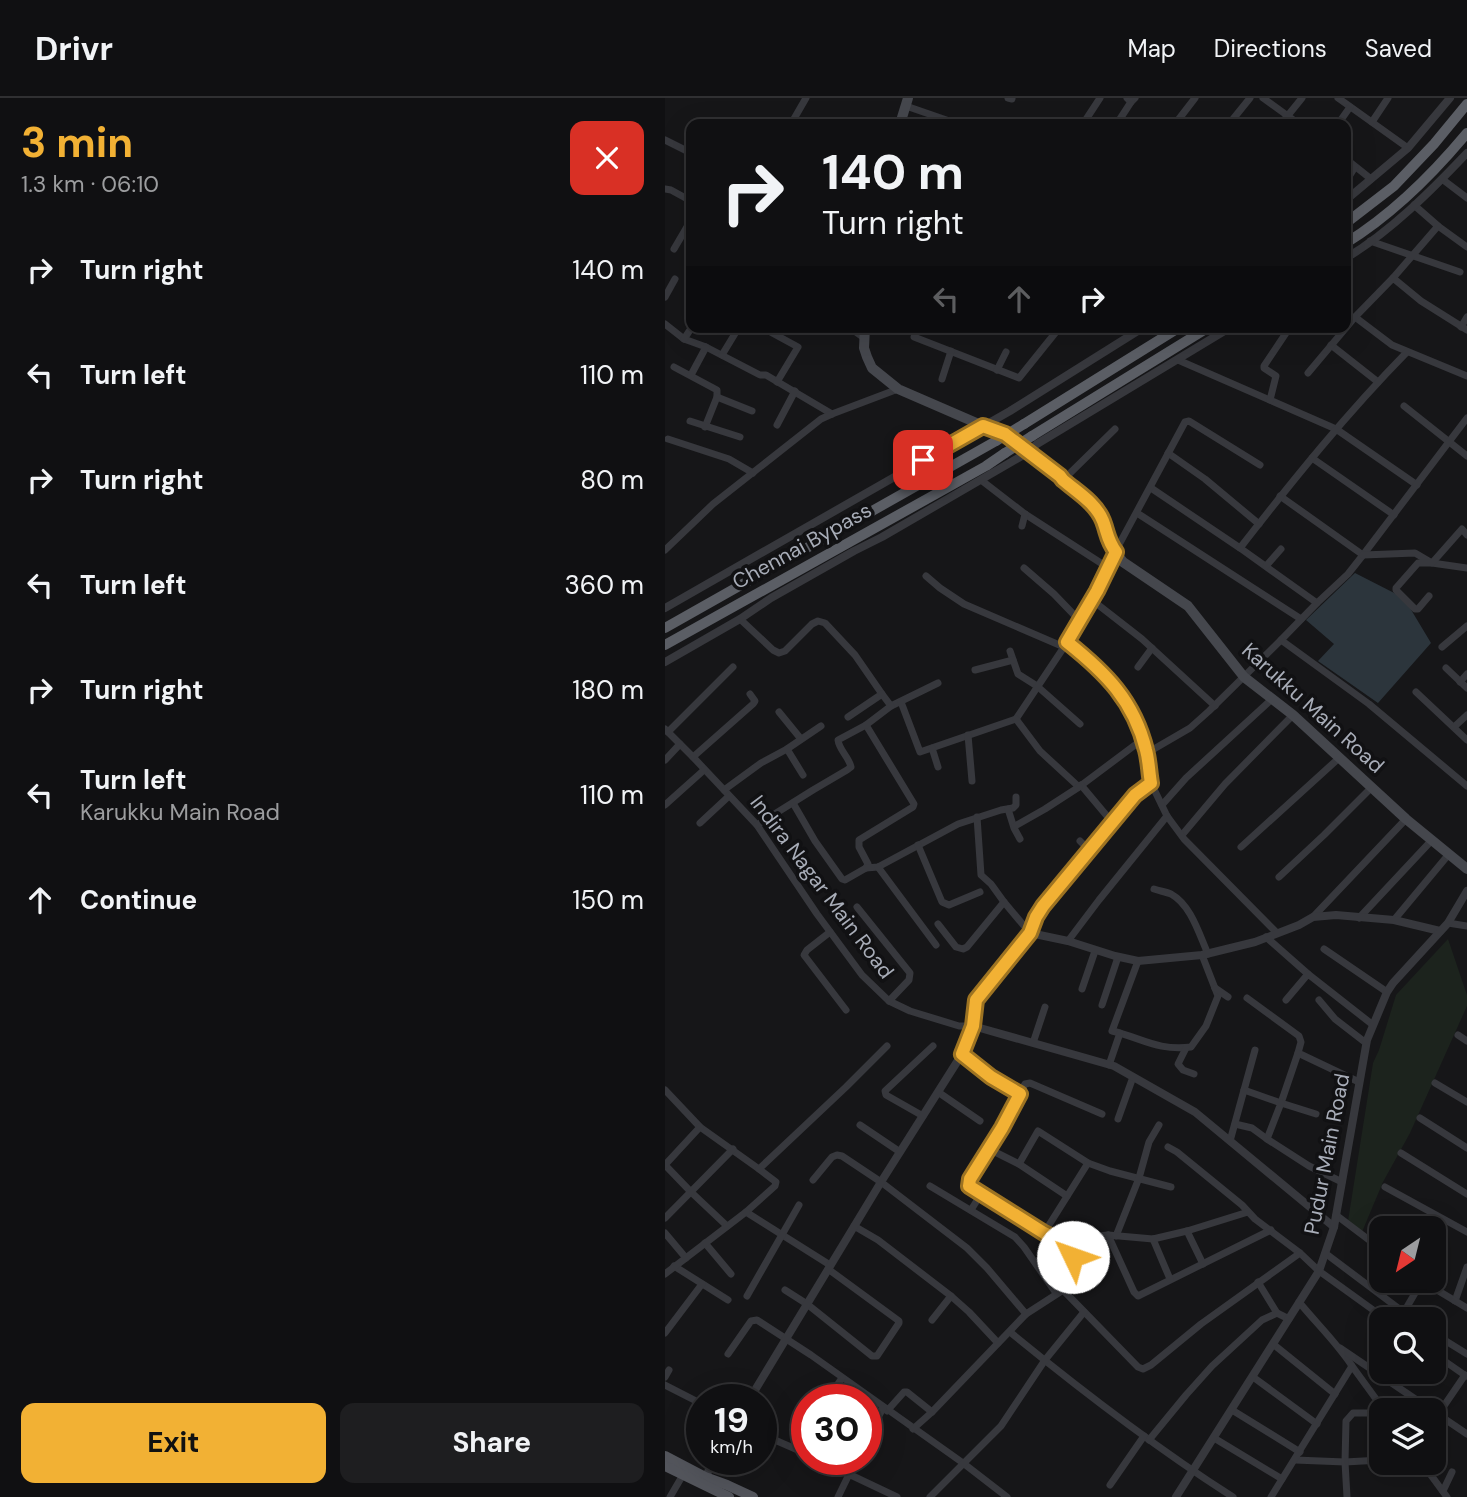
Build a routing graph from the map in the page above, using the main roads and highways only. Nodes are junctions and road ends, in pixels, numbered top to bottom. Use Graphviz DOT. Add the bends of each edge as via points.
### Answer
graph roads {
  1 [pos="907,102"];
  2 [pos="1467,104"];
  3 [pos="902,119"];
  4 [pos="1467,133"];
  5 [pos="1351,219"];
  6 [pos="1351,242"];
  7 [pos="865,333"];
  8 [pos="1170,333"];
  9 [pos="1199,333"];
  10 [pos="665,628"];
  11 [pos="665,645"];
  12 [pos="1467,869"];
  13 [pos="665,1456"];
  14 [pos="665,1466"];
  15 [pos="686,1473"];
  16 [pos="686,1474"];
  17 [pos="689,1475"];
  18 [pos="692,1475"];
  19 [pos="724,1496"];
  20 [pos="753,1497"];
  1 -- 3 [label="main road"];
  2 -- 5 [label="highway" via="1394,186"];
  4 -- 6 [label="highway" via="1365,238"];
  7 -- 12 [label="main road, Karukku Main Road" via="864,348 872,368 898,389 1005,434 1094,505 1108,542 1123,562 1188,606 1244,677"];
  8 -- 10 [label="highway, Chennai Bypass, bridge" via="996,441"];
  9 -- 11 [label="highway, Chennai Bypass, bridge" via="986,466"];
  13 -- 15 [label="main road"];
  14 -- 16 [label="main road"];
  17 -- 19 [label="main road"];
  18 -- 20 [label="main road"];
}
